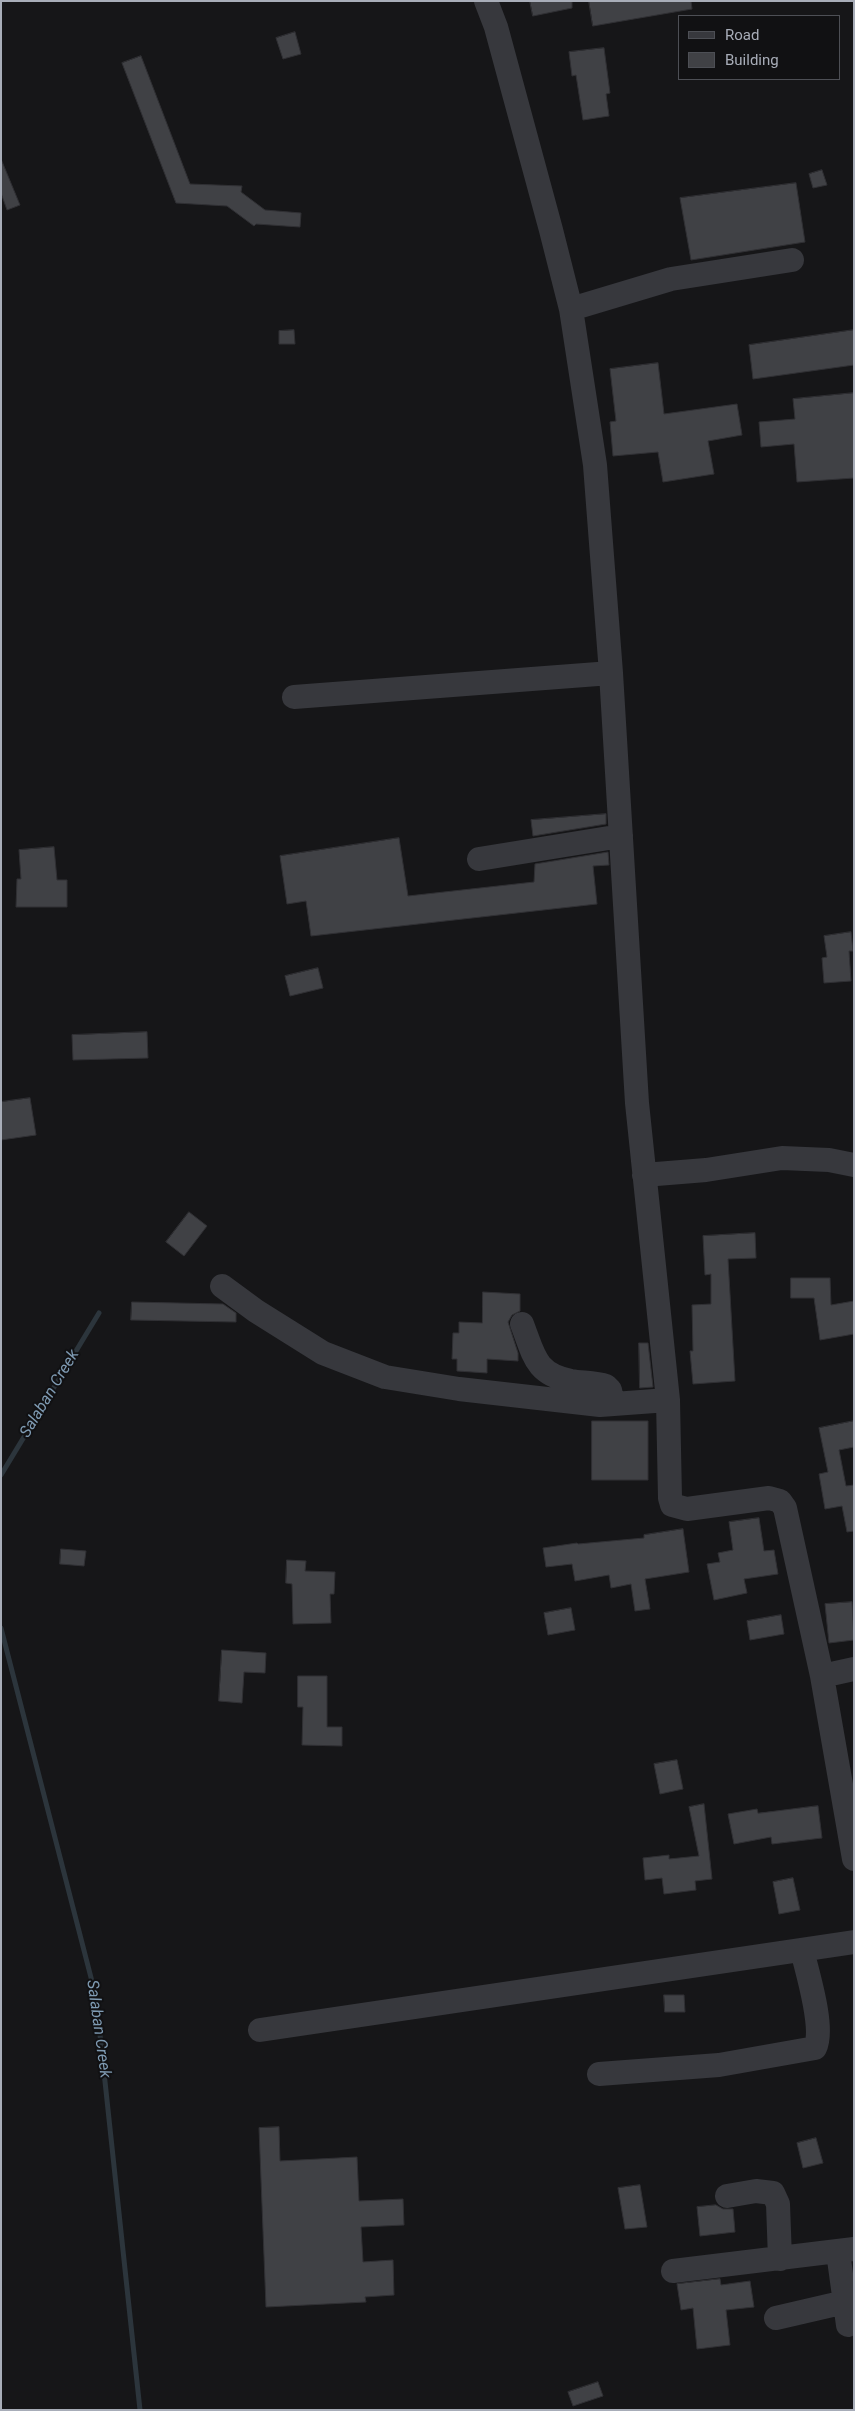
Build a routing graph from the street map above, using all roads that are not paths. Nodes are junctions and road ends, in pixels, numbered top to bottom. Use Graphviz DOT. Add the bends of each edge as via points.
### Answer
graph roads {
  1 [pos="486,1"];
  2 [pos="792,260"];
  3 [pos="571,309"];
  4 [pos="611,673"];
  5 [pos="294,697"];
  6 [pos="621,836"];
  7 [pos="479,859"];
  8 [pos="854,1165"];
  9 [pos="644,1174"];
  10 [pos="222,1286"];
  11 [pos="522,1324"];
  12 [pos="668,1400"];
  13 [pos="613,1404"];
  14 [pos="854,1670"];
  15 [pos="822,1676"];
  16 [pos="846,1779"];
  17 [pos="854,1860"];
  18 [pos="854,1942"];
  19 [pos="802,1950"];
  20 [pos="260,2030"];
  21 [pos="599,2074"];
  22 [pos="727,2196"];
  23 [pos="846,2251"];
  24 [pos="780,2259"];
  25 [pos="673,2270"];
  26 [pos="776,2318"];
  1 -- 3 [label="street" via="496,27"];
  2 -- 3 [label="street" via="671,279"];
  3 -- 4 [label="street" via="595,465"];
  4 -- 5 [label="street"];
  4 -- 6 [label="street"];
  6 -- 7 [label="street"];
  6 -- 9 [label="street"];
  8 -- 9 [label="street" via="829,1160 782,1158 706,1170"];
  9 -- 12 [label="street"];
  10 -- 13 [label="street" via="323,1352 385,1377 459,1389"];
  11 -- 13 [label="street" via="538,1362 549,1375 606,1386"];
  12 -- 13 [label="street"];
  12 -- 15 [label="street" via="672,1505 688,1509 769,1498 780,1501 785,1508"];
  14 -- 15 [label="street"];
  15 -- 16 [label="street"];
  16 -- 17 [label="street"];
  18 -- 19 [label="street"];
  19 -- 20 [label="street"];
  19 -- 21 [label="street" via="816,2015 815,2048 719,2065"];
  22 -- 24 [label="street" via="756,2191 773,2193 778,2204"];
  23 -- 24 [label="street"];
  23 -- 26 [label="street" via="846,2314"];
  24 -- 25 [label="street"];
}
